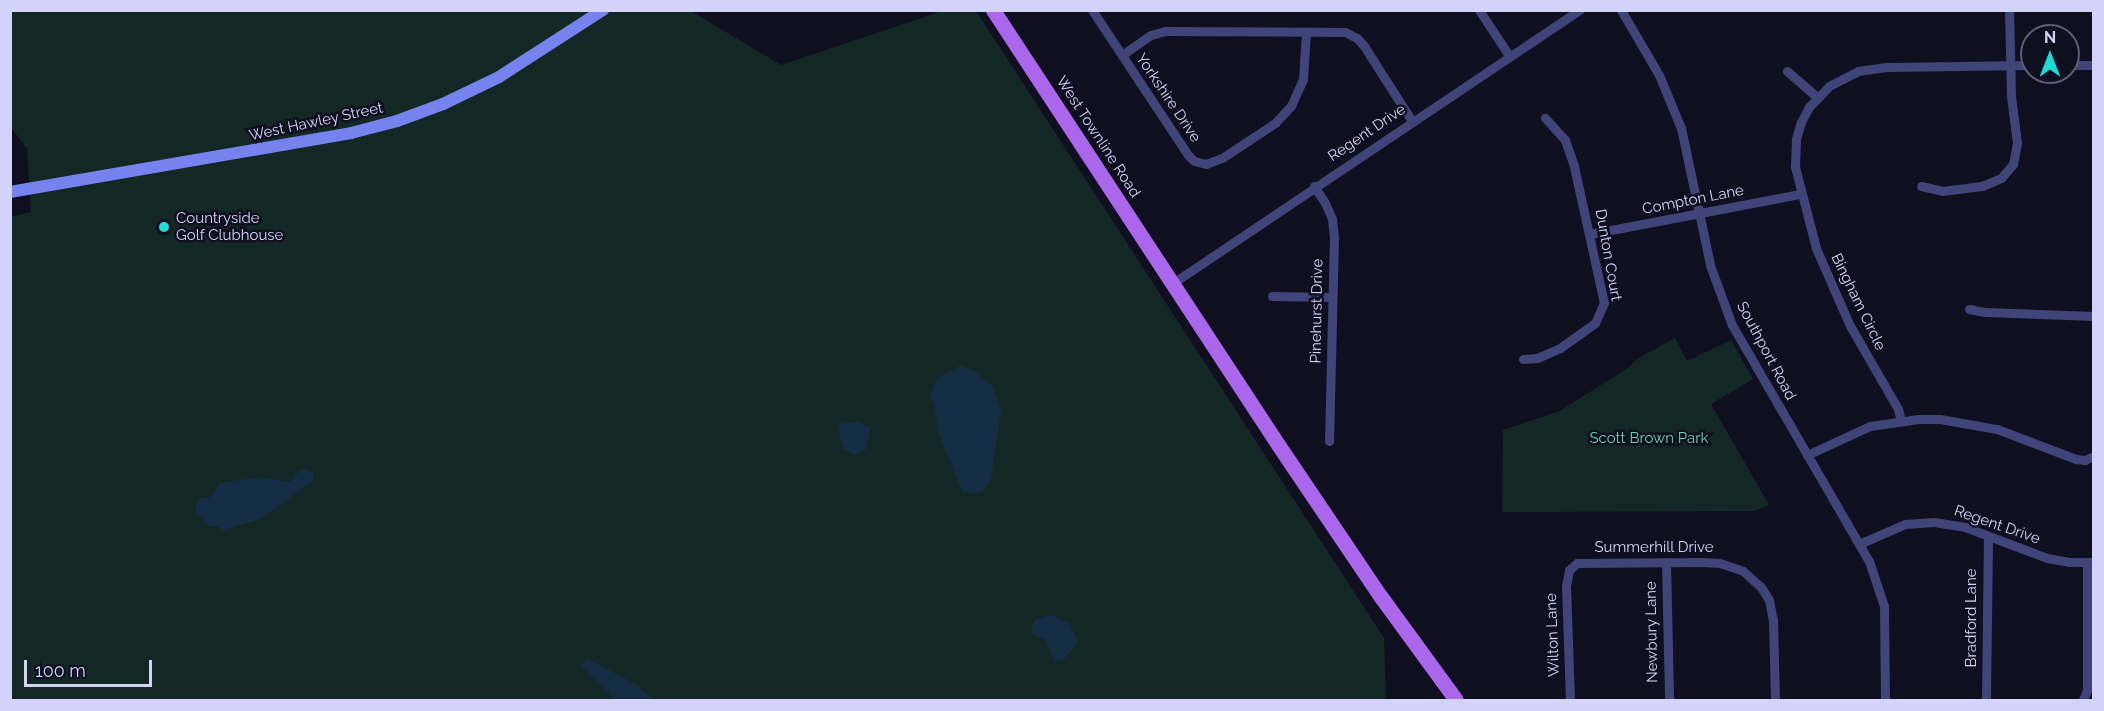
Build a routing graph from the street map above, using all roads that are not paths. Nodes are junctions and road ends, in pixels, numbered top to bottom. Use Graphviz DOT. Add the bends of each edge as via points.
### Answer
graph roads {
  1 [pos="603,10"];
  2 [pos="993,10"];
  3 [pos="1092,10"];
  4 [pos="1479,10"];
  5 [pos="1580,10"];
  6 [pos="1621,10"];
  7 [pos="2009,10"];
  8 [pos="1306,33"];
  9 [pos="1122,55"];
  10 [pos="1510,57"];
  11 [pos="2010,65"];
  12 [pos="2020,65"];
  13 [pos="1786,71"];
  14 [pos="1817,97"];
  15 [pos="1545,118"];
  16 [pos="1412,121"];
  17 [pos="1314,186"];
  18 [pos="1921,186"];
  19 [pos="10,192"];
  20 [pos="1800,194"];
  21 [pos="1700,214"];
  22 [pos="1590,234"];
  23 [pos="1173,283"];
  24 [pos="1272,297"];
  25 [pos="1331,297"];
  26 [pos="1969,309"];
  27 [pos="2094,316"];
  28 [pos="1523,359"];
  29 [pos="1901,421"];
  30 [pos="1329,441"];
  31 [pos="1807,455"];
  32 [pos="2094,456"];
  33 [pos="1988,536"];
  34 [pos="1859,544"];
  35 [pos="2090,562"];
  36 [pos="1666,563"];
  37 [pos="1569,570"];
  38 [pos="2085,699"];
  39 [pos="1456,700"];
  40 [pos="1570,700"];
  41 [pos="1669,700"];
  42 [pos="1775,700"];
  43 [pos="1885,700"];
  44 [pos="1986,700"];
  1 -- 19 [label="street, West Hawley Street" via="499,77 397,121 351,133"];
  2 -- 23 [label="main road, West Townline Road"];
  3 -- 9 [label="street, Yorkshire Drive"];
  4 -- 10 [label="street"];
  5 -- 10 [label="street, Regent Drive"];
  6 -- 21 [label="street, Southport Road" via="1668,94"];
  7 -- 11 [label="street"];
  8 -- 9 [label="street" via="1159,32"];
  8 -- 9 [label="street, Yorkshire Drive" via="1303,79 1291,106 1275,123 1212,163 1199,163 1188,155"];
  8 -- 16 [label="street" via="1345,32 1358,38"];
  10 -- 16 [label="street, Regent Drive"];
  11 -- 12 [label="street, Bingham Circle"];
  11 -- 14 [label="street, Bingham Circle" via="1872,68 1845,76"];
  11 -- 18 [label="street" via="2017,155 2009,171 1982,186 1942,191"];
  13 -- 14 [label="street"];
  14 -- 20 [label="street, Bingham Circle" via="1796,140"];
  15 -- 22 [label="street, Dunton Court" via="1565,140"];
  16 -- 17 [label="street, Regent Drive"];
  17 -- 23 [label="street, Regent Drive"];
  17 -- 25 [label="street, Pinehurst Drive" via="1332,219"];
  20 -- 21 [label="street, Compton Lane"];
  20 -- 29 [label="street, Bingham Circle" via="1830,285 1898,408"];
  21 -- 22 [label="street, Compton Lane"];
  21 -- 31 [label="street, Southport Road" via="1710,265 1732,325"];
  22 -- 28 [label="street, Dunton Court" via="1604,303 1600,316 1560,348 1537,358"];
  23 -- 39 [label="main road, West Townline Road" via="1374,588"];
  24 -- 25 [label="street"];
  25 -- 30 [label="street, Pinehurst Drive"];
  26 -- 27 [label="street"];
  29 -- 31 [label="street" via="1849,434"];
  29 -- 32 [label="street" via="1968,422 2080,459"];
  31 -- 34 [label="street, Southport Road"];
  33 -- 34 [label="street, Regent Drive" via="1947,523 1923,522 1891,528"];
  33 -- 35 [label="street, Regent Drive" via="2047,558"];
  33 -- 44 [label="street, Bradford Lane"];
  34 -- 43 [label="street, Southport Road" via="1884,606"];
  35 -- 38 [label="street"];
  36 -- 37 [label="street, Summerhill Drive" via="1577,563"];
  36 -- 41 [label="street, Newbury Lane"];
  36 -- 42 [label="street, Summerhill Drive" via="1727,565 1743,571 1761,587 1772,612"];
  37 -- 40 [label="street, Wilton Lane" via="1566,586"];
}
